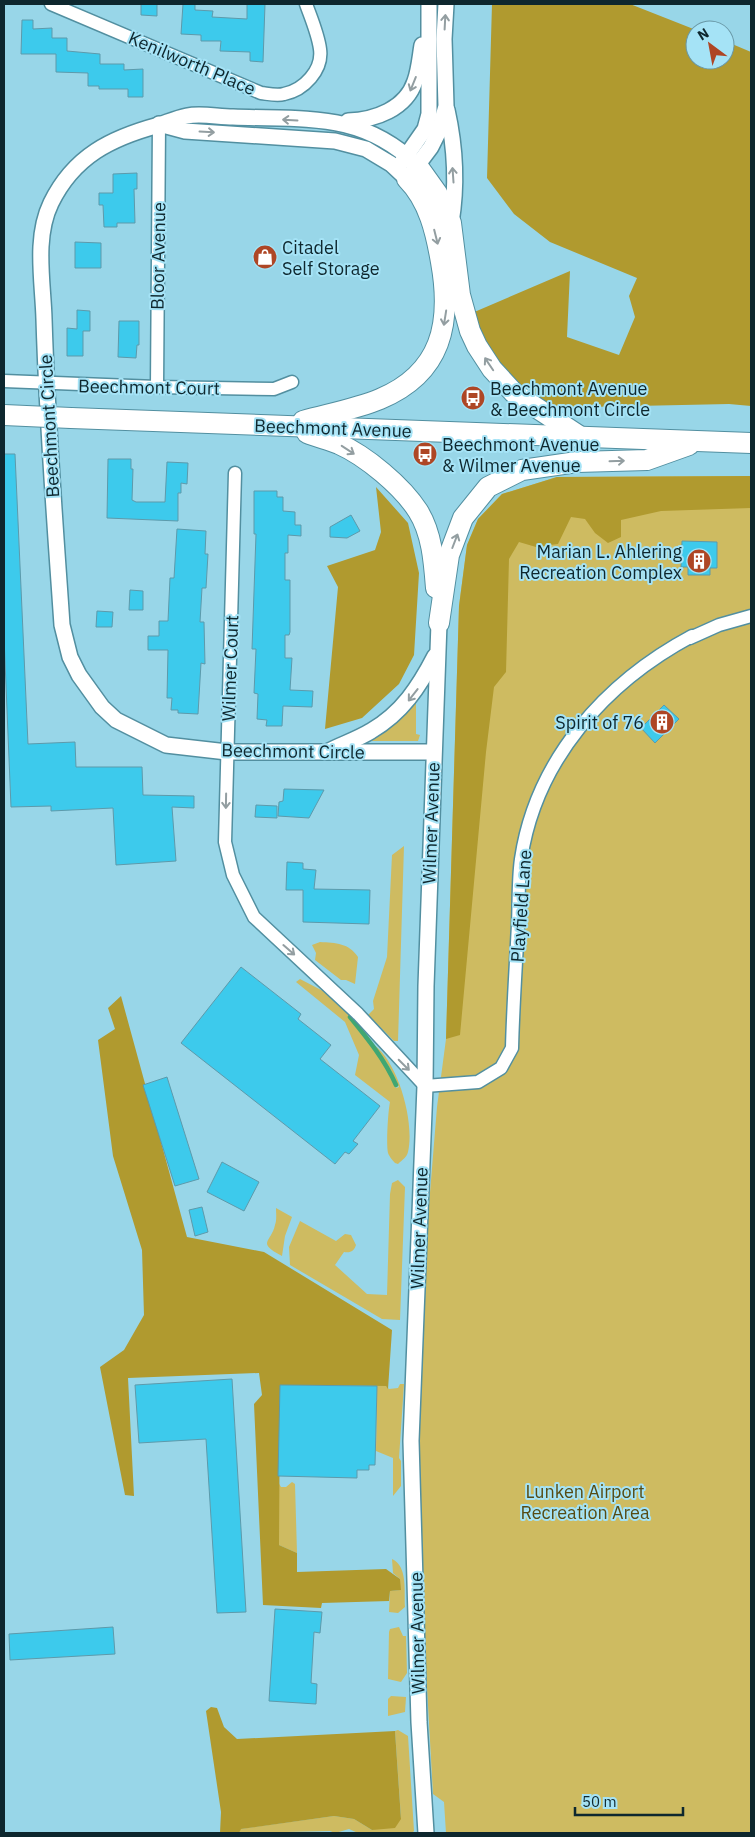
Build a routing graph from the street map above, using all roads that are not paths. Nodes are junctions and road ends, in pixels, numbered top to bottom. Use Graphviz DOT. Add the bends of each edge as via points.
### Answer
graph roads {
  1 [pos="51,4"];
  2 [pos="306,4"];
  3 [pos="429,4"];
  4 [pos="446,4"];
  5 [pos="427,20"];
  6 [pos="446,106"];
  7 [pos="338,122"];
  8 [pos="159,124"];
  9 [pos="407,167"];
  10 [pos="451,223"];
  11 [pos="4,382"];
  12 [pos="292,382"];
  13 [pos="46,384"];
  14 [pos="157,388"];
  15 [pos="4,415"];
  16 [pos="287,426"];
  17 [pos="581,437"];
  18 [pos="702,440"];
  19 [pos="751,443"];
  20 [pos="235,473"];
  21 [pos="751,616"];
  22 [pos="439,623"];
  23 [pos="437,652"];
  24 [pos="227,752"];
  25 [pos="328,752"];
  26 [pos="433,752"];
  27 [pos="425,1086"];
  28 [pos="426,1833"];
  1 -- 2 [label="street, Kenilworth Place" via="261,93 275,95 297,90 311,78 317,66 320,53"];
  3 -- 5 [label="street"];
  6 -- 4 [label="street, one-way"];
  5 -- 7 [label="street, one-way" via="415,81 405,98 392,109 368,120"];
  5 -- 9 [label="street" via="429,114"];
  6 -- 9 [label="street" via="439,131"];
  10 -- 6 [label="street, one-way" via="455,200"];
  7 -- 8 [label="street, Beechmont Circle, one-way" via="188,116"];
  7 -- 9 [label="street, Beechmont Circle" via="370,131"];
  8 -- 9 [label="street, one-way" via="185,131 335,141 366,148"];
  8 -- 13 [label="street, Beechmont Circle" via="130,132 89,156 74,169 51,203 44,222 42,247"];
  8 -- 14 [label="street, Bloor Avenue"];
  9 -- 10 [label="highway" via="437,193"];
  9 -- 16 [label="highway, one-way" via="437,237 446,307 442,337 418,374 403,386 380,399"];
  17 -- 10 [label="highway, one-way" via="514,393 477,346 460,295"];
  11 -- 13 [label="street, Beechmont Court"];
  12 -- 14 [label="street, Beechmont Court" via="274,389"];
  13 -- 14 [label="street, Beechmont Court"];
  13 -- 24 [label="street, Beechmont Circle" via="62,625 78,675 89,692 116,720 166,745"];
  15 -- 16 [label="highway, Beechmont Avenue, bridge"];
  16 -- 17 [label="highway, Beechmont Avenue"];
  16 -- 22 [label="highway, one-way" via="340,444 375,466 418,511 434,556"];
  17 -- 18 [label="highway, Beechmont Avenue"];
  18 -- 19 [label="highway, Beechmont Avenue"];
  22 -- 18 [label="highway, one-way" via="449,555 464,518 488,488 522,470 577,462 647,460"];
  20 -- 24 [label="street, Wilmer Court"];
  21 -- 27 [label="street, Playfield Lane" via="691,637 642,666 619,684 574,735 540,794 521,859 512,1048 501,1068 478,1082"];
  22 -- 23 [label="street, Wilmer Avenue"];
  23 -- 25 [label="street, one-way" via="420,685 390,718"];
  23 -- 26 [label="street, Wilmer Avenue"];
  24 -- 25 [label="street, Beechmont Circle"];
  24 -- 27 [label="street, Wilmer Court, one-way" via="226,852 238,888 254,917 358,1014"];
  25 -- 26 [label="street, Beechmont Circle"];
  26 -- 27 [label="street, Wilmer Avenue"];
  27 -- 28 [label="street, Wilmer Avenue" via="411,1441 419,1722"];
}
